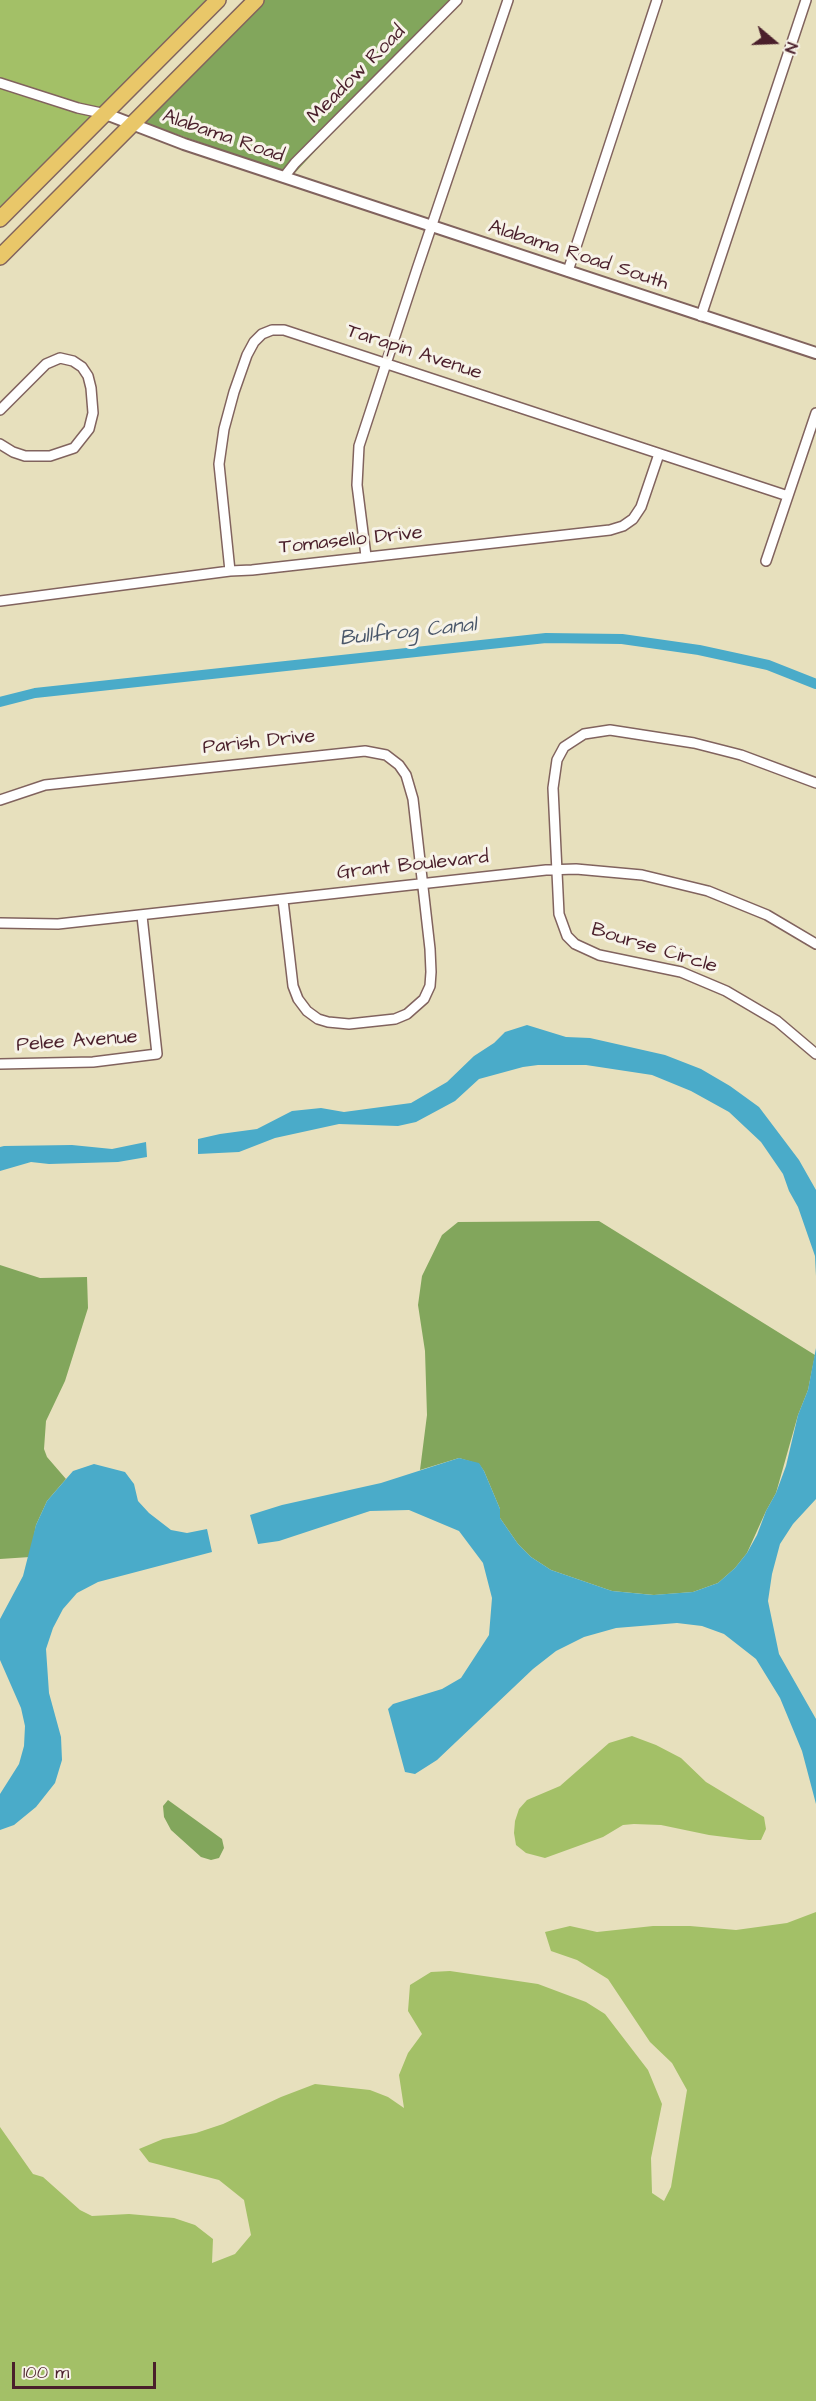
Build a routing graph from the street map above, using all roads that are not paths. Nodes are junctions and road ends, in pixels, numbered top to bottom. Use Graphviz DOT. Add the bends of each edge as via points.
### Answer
graph roads {
  1 [pos="218,0"];
  2 [pos="256,0"];
  3 [pos="457,0"];
  4 [pos="508,0"];
  5 [pos="657,0"];
  6 [pos="806,0"];
  7 [pos="0,83"];
  8 [pos="106,114"];
  9 [pos="132,124"];
  10 [pos="284,177"];
  11 [pos="328,192"];
  12 [pos="0,219"];
  13 [pos="433,227"];
  14 [pos="0,257"];
  15 [pos="568,271"];
  16 [pos="701,316"];
  17 [pos="816,353"];
  18 [pos="386,363"];
  19 [pos="0,410"];
  20 [pos="816,413"];
  21 [pos="0,444"];
  22 [pos="659,454"];
  23 [pos="788,496"];
  24 [pos="366,556"];
  25 [pos="766,561"];
  26 [pos="230,571"];
  27 [pos="0,601"];
  28 [pos="816,783"];
  29 [pos="0,800"];
  30 [pos="557,870"];
  31 [pos="421,884"];
  32 [pos="283,900"];
  33 [pos="142,916"];
  34 [pos="0,923"];
  35 [pos="816,944"];
  36 [pos="816,1054"];
  37 [pos="0,1064"];
  1 -- 8 [label="highway"];
  2 -- 9 [label="highway"];
  3 -- 10 [label="street, Meadow Road"];
  4 -- 13 [label="street"];
  5 -- 15 [label="street"];
  6 -- 16 [label="street"];
  7 -- 8 [label="street"];
  8 -- 9 [label="street, Alabama Road"];
  8 -- 12 [label="highway"];
  9 -- 10 [label="street, Alabama Road"];
  9 -- 14 [label="highway"];
  10 -- 11 [label="street, Alabama Road"];
  11 -- 13 [label="street, Alabama Road South"];
  13 -- 15 [label="street, Alabama Road South"];
  13 -- 18 [label="street"];
  15 -- 16 [label="street, Alabama Road South"];
  16 -- 17 [label="street, Alabama Road South"];
  18 -- 22 [label="street, Tarapin Avenue"];
  18 -- 24 [label="street" via="357,459"];
  18 -- 26 [label="street, Tarapin Avenue" via="284,330 272,330 254,342 234,392 219,465"];
  19 -- 21 [label="street" via="46,364 60,358 73,361 88,376 93,413 89,429 74,448 50,456 26,456"];
  20 -- 23 [label="street"];
  22 -- 23 [label="street, Tarapin Avenue"];
  22 -- 24 [label="street, Tomasello Drive" via="641,507 623,526"];
  23 -- 25 [label="street"];
  24 -- 26 [label="street, Tomasello Drive"];
  26 -- 27 [label="street, Tomasello Drive"];
  28 -- 30 [label="street, Bourse Circle" via="741,755 694,743 610,730 584,734 564,747 557,760"];
  29 -- 31 [label="street, Parish Drive" via="45,786 376,751 399,765 410,786"];
  30 -- 31 [label="street, Grant Boulevard"];
  30 -- 35 [label="street, Grant Boulevard" via="642,875 708,891 767,915"];
  30 -- 36 [label="street, Bourse Circle" via="559,914 567,936 575,944 599,955 681,972 726,991 771,1016"];
  31 -- 32 [label="street, Grant Boulevard"];
  31 -- 32 [label="street" via="430,949 430,986 424,999 407,1014 375,1022 328,1022 307,1011 298,999"];
  32 -- 33 [label="street, Grant Boulevard"];
  33 -- 34 [label="street, Grant Boulevard" via="46,924"];
  33 -- 37 [label="street, Pelee Avenue" via="157,1054 93,1062"];
}
